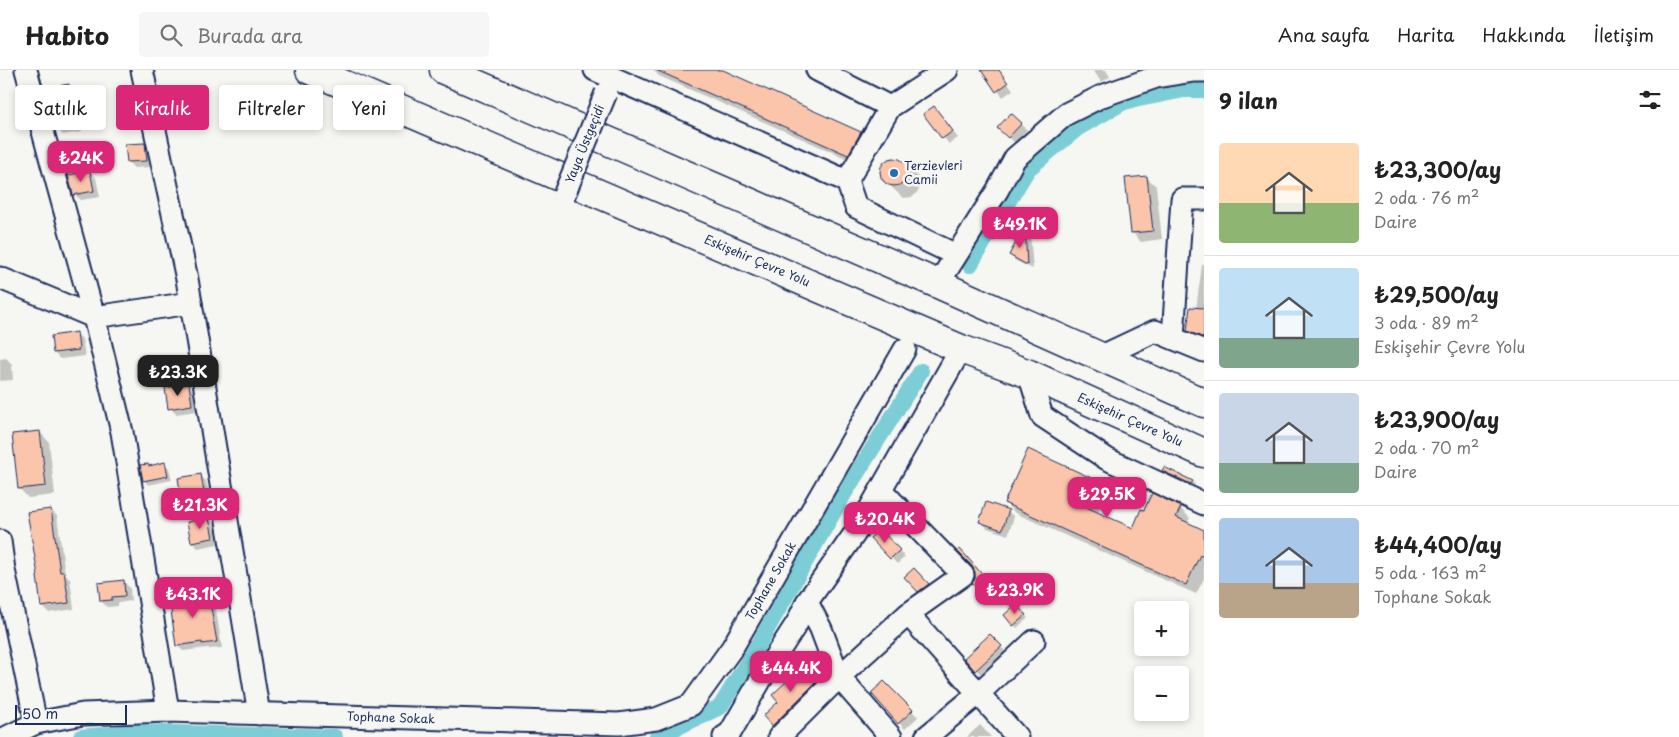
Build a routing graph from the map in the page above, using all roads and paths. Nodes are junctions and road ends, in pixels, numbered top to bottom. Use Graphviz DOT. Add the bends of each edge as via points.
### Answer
graph roads {
  1 [pos="26,70"];
  2 [pos="142,70"];
  3 [pos="310,70"];
  4 [pos="444,70"];
  5 [pos="595,70"];
  6 [pos="817,70"];
  7 [pos="947,70"];
  8 [pos="1204,71"];
  9 [pos="614,81"];
  10 [pos="890,107"];
  11 [pos="847,181"];
  12 [pos="564,195"];
  13 [pos="1204,199"];
  14 [pos="956,255"];
  15 [pos="0,278"];
  16 [pos="938,284"];
  17 [pos="191,303"];
  18 [pos="94,317"];
  19 [pos="1173,338"];
  20 [pos="905,349"];
  21 [pos="961,349"];
  22 [pos="1204,351"];
  23 [pos="1102,356"];
  24 [pos="1029,374"];
  25 [pos="1204,403"];
  26 [pos="1204,453"];
  27 [pos="881,490"];
  28 [pos="1204,504"];
  29 [pos="0,541"];
  30 [pos="2,570"];
  31 [pos="807,602"];
  32 [pos="908,614"];
  33 [pos="1034,641"];
  34 [pos="839,677"];
  35 [pos="978,694"];
  36 [pos="168,711"];
  37 [pos="259,714"];
  38 [pos="36,723"];
  39 [pos="7,737"];
  40 [pos="724,737"];
  41 [pos="779,737"];
  42 [pos="892,737"];
  43 [pos="926,737"];
  44 [pos="1016,737"];
  1 -- 18 [label="street"];
  2 -- 17 [label="street"];
  3 -- 21 [label="highway, Eskişehir Çevre Yolu"];
  4 -- 16 [label="highway"];
  5 -- 9 [label="street"];
  6 -- 10 [label="street"];
  7 -- 10 [label="street"];
  8 -- 14 [label="street" via="1156,77 1102,96 1066,114 1015,158"];
  9 -- 11 [label="street"];
  9 -- 12 [label="street, Yaya Üstgeçidi, bridge"];
  10 -- 11 [label="street"];
  11 -- 14 [label="street" via="856,207"];
  13 -- 19 [label="street" via="1182,199"];
  14 -- 16 [label="street"];
  15 -- 18 [label="street"];
  16 -- 23 [label="highway"];
  17 -- 18 [label="street"];
  17 -- 37 [label="street"];
  18 -- 36 [label="street" via="122,432"];
  19 -- 22 [label="street"];
  19 -- 23 [label="street" via="1155,331"];
  20 -- 37 [label="street, Tophane Sokak" via="732,648 691,705 656,719 619,724"];
  21 -- 24 [label="highway, Eskişehir Çevre Yolu"];
  21 -- 27 [label="street"];
  23 -- 25 [label="highway"];
  24 -- 26 [label="highway, Eskişehir Çevre Yolu"];
  24 -- 28 [label="street" via="1042,416 1107,459"];
  27 -- 31 [label="street"];
  27 -- 32 [label="street" via="963,575"];
  29 -- 30 [label="street"];
  30 -- 38 [label="street"];
  31 -- 34 [label="street"];
  31 -- 40 [label="street" via="797,624"];
  32 -- 34 [label="street"];
  32 -- 35 [label="street"];
  33 -- 35 [label="street"];
  34 -- 41 [label="street"];
  34 -- 42 [label="street"];
  35 -- 43 [label="street"];
  35 -- 44 [label="street"];
  36 -- 37 [label="street, Tophane Sokak"];
  36 -- 38 [label="street, Tophane Sokak" via="83,714"];
  38 -- 39 [label="street, Tophane Sokak"];
}
